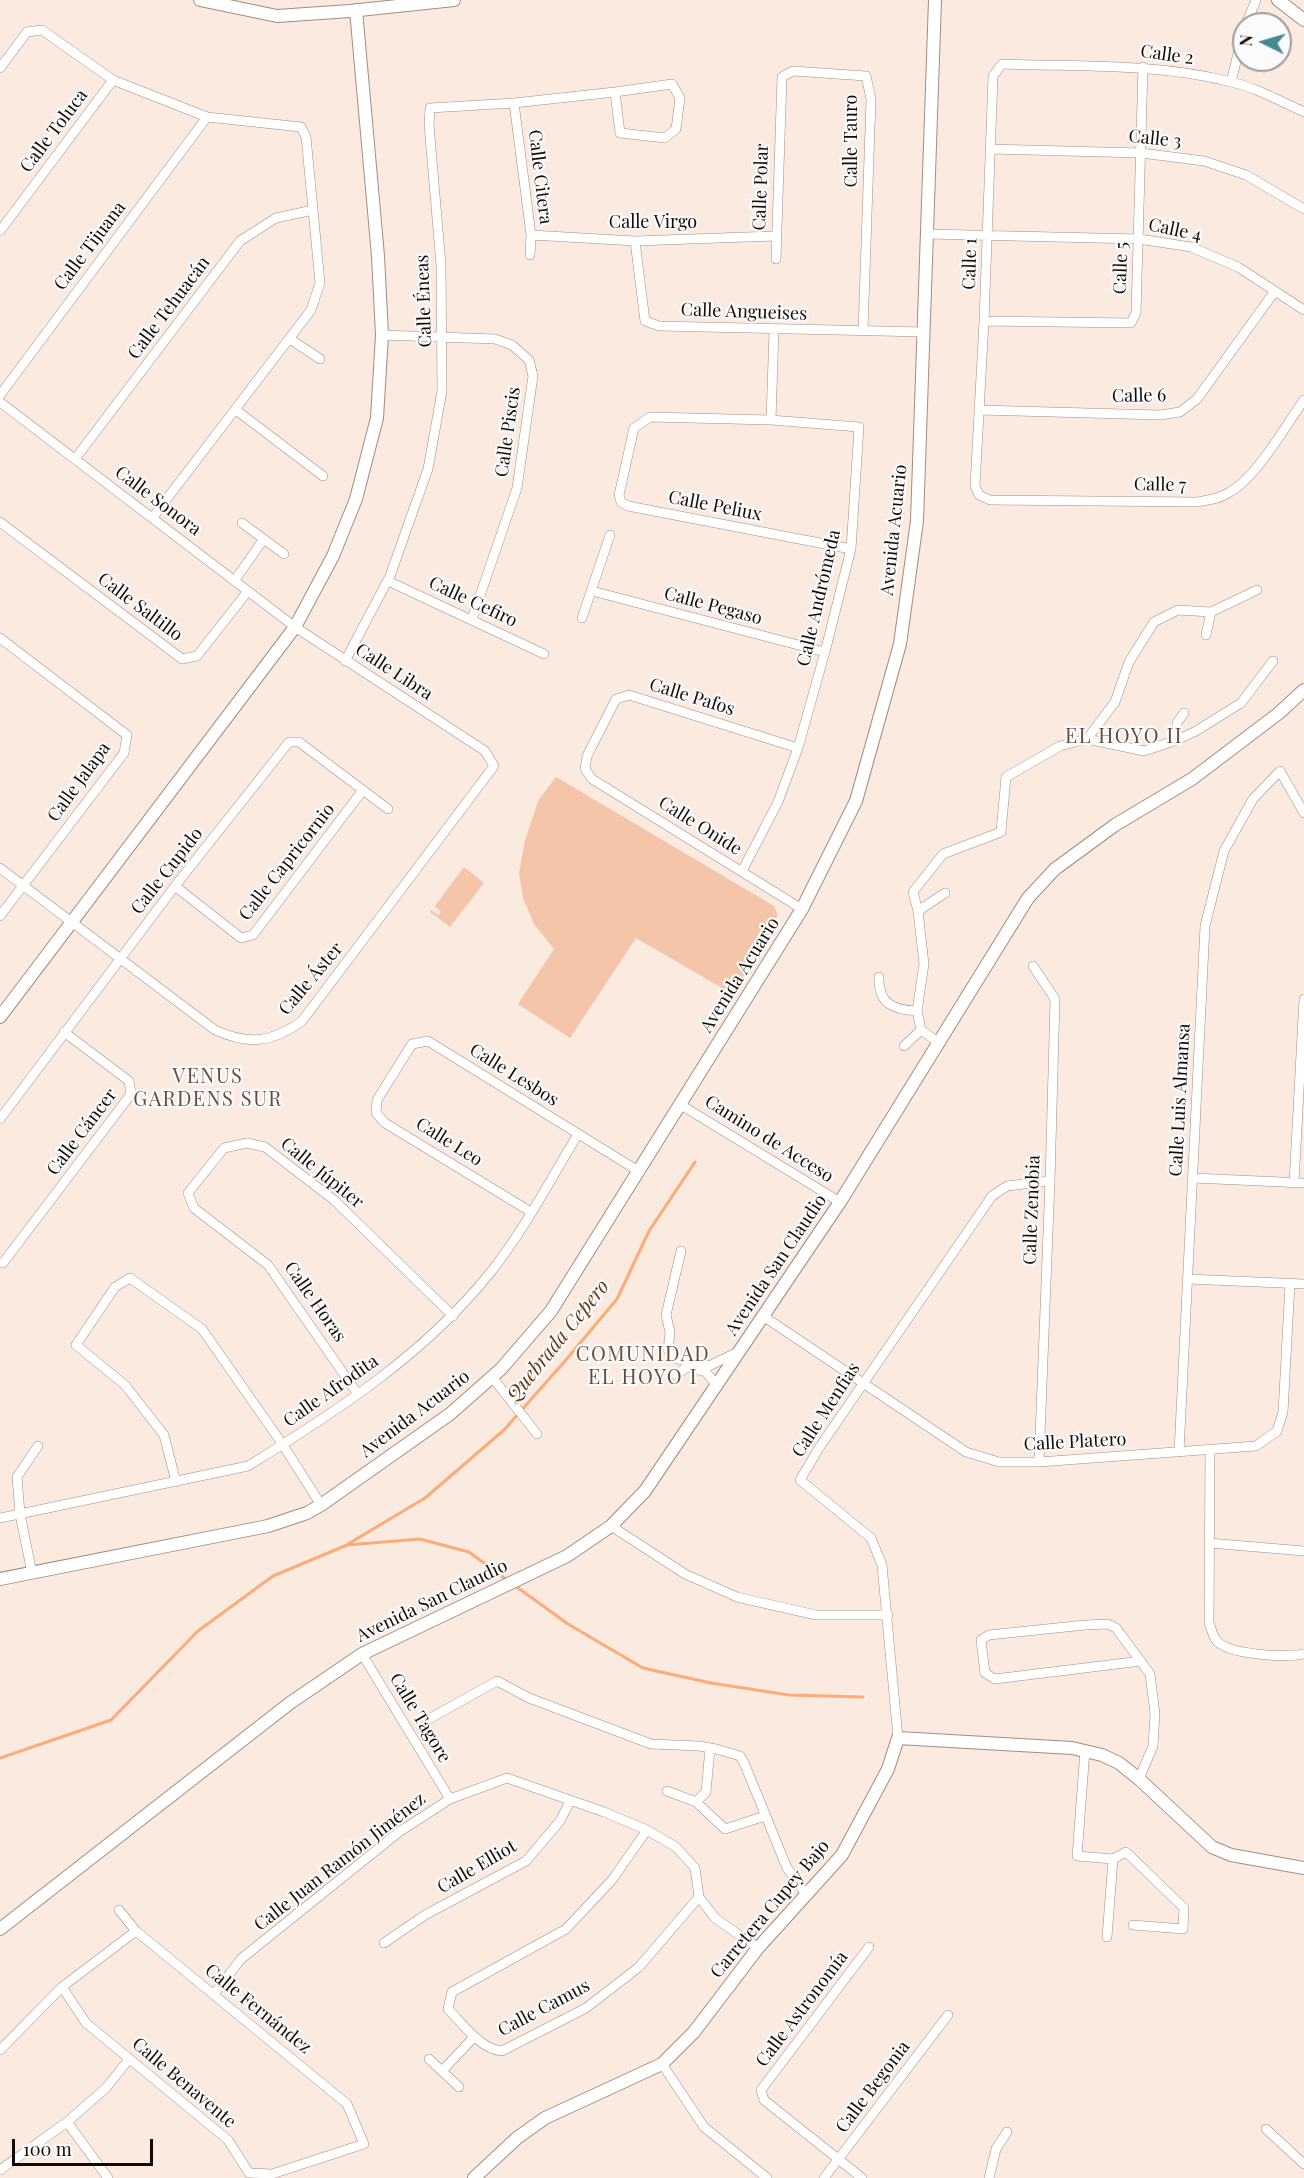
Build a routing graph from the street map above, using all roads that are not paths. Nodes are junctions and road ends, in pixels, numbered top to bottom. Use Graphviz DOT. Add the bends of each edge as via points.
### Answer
graph roads {
  1 [pos="200,0"];
  2 [pos="447,0"];
  3 [pos="935,0"];
  4 [pos="1278,0"];
  5 [pos="352,7"];
  6 [pos="1304,20"];
  7 [pos="1019,64"];
  8 [pos="1143,67"];
  9 [pos="0,68"];
  10 [pos="1233,72"];
  11 [pos="113,80"];
  12 [pos="1231,82"];
  13 [pos="615,92"];
  14 [pos="514,103"];
  15 [pos="1304,112"];
  16 [pos="207,117"];
  17 [pos="780,117"];
  18 [pos="990,149"];
  19 [pos="1141,153"];
  20 [pos="1304,209"];
  21 [pos="313,210"];
  22 [pos="0,231"];
  23 [pos="928,234"];
  24 [pos="531,235"];
  25 [pos="987,235"];
  26 [pos="775,236"];
  27 [pos="1139,239"];
  28 [pos="635,241"];
  29 [pos="530,255"];
  30 [pos="776,259"];
  31 [pos="1275,291"];
  32 [pos="1304,310"];
  33 [pos="984,321"];
  34 [pos="774,329"];
  35 [pos="863,331"];
  36 [pos="924,332"];
  37 [pos="382,335"];
  38 [pos="290,339"];
  39 [pos="443,339"];
  40 [pos="320,359"];
  41 [pos="0,395"];
  42 [pos="1304,400"];
  43 [pos="0,402"];
  44 [pos="236,410"];
  45 [pos="980,410"];
  46 [pos="771,420"];
  47 [pos="628,454"];
  48 [pos="75,459"];
  49 [pos="324,476"];
  50 [pos="975,486"];
  51 [pos="153,517"];
  52 [pos="0,522"];
  53 [pos="242,523"];
  54 [pos="610,535"];
  55 [pos="263,540"];
  56 [pos="851,549"];
  57 [pos="284,554"];
  58 [pos="234,580"];
  59 [pos="388,581"];
  60 [pos="1257,590"];
  61 [pos="248,591"];
  62 [pos="592,591"];
  63 [pos="1211,612"];
  64 [pos="582,618"];
  65 [pos="472,619"];
  66 [pos="295,627"];
  67 [pos="1206,635"];
  68 [pos="0,638"];
  69 [pos="825,652"];
  70 [pos="544,654"];
  71 [pos="345,661"];
  72 [pos="1273,661"];
  73 [pos="1304,690"];
  74 [pos="1184,713"];
  75 [pos="1087,739"];
  76 [pos="1177,740"];
  77 [pos="475,744"];
  78 [pos="798,748"];
  79 [pos="585,769"];
  80 [pos="363,790"];
  81 [pos="388,809"];
  82 [pos="1304,813"];
  83 [pos="0,868"];
  84 [pos="742,871"];
  85 [pos="23,885"];
  86 [pos="176,885"];
  87 [pos="945,893"];
  88 [pos="802,909"];
  89 [pos="918,910"];
  90 [pos="0,916"];
  91 [pos="72,922"];
  92 [pos="120,958"];
  93 [pos="1033,966"];
  94 [pos="879,978"];
  95 [pos="1304,999"];
  96 [pos="917,1011"];
  97 [pos="0,1017"];
  98 [pos="921,1030"];
  99 [pos="64,1032"];
  100 [pos="939,1042"];
  101 [pos="904,1046"];
  102 [pos="1302,1080"];
  103 [pos="385,1087"];
  104 [pos="681,1105"];
  105 [pos="0,1119"];
  106 [pos="579,1134"];
  107 [pos="640,1172"];
  108 [pos="1193,1178"];
  109 [pos="1050,1180"];
  110 [pos="1299,1183"];
  111 [pos="840,1202"];
  112 [pos="531,1212"];
  113 [pos="207,1218"];
  114 [pos="681,1251"];
  115 [pos="0,1263"];
  116 [pos="1188,1279"];
  117 [pos="1290,1284"];
  118 [pos="1304,1284"];
  119 [pos="453,1316"];
  120 [pos="764,1316"];
  121 [pos="740,1351"];
  122 [pos="676,1375"];
  123 [pos="492,1377"];
  124 [pos="863,1383"];
  125 [pos="717,1386"];
  126 [pos="357,1393"];
  127 [pos="537,1434"];
  128 [pos="283,1445"];
  129 [pos="38,1446"];
  130 [pos="1210,1451"];
  131 [pos="1179,1452"];
  132 [pos="1039,1462"];
  133 [pos="176,1482"];
  134 [pos="321,1505"];
  135 [pos="20,1514"];
  136 [pos="0,1518"];
  137 [pos="611,1526"];
  138 [pos="1209,1543"];
  139 [pos="1304,1551"];
  140 [pos="32,1573"];
  141 [pos="0,1579"];
  142 [pos="888,1615"];
  143 [pos="362,1654"];
  144 [pos="1304,1654"];
  145 [pos="1141,1661"];
  146 [pos="427,1719"];
  147 [pos="898,1738"];
  148 [pos="710,1748"];
  149 [pos="1085,1750"];
  150 [pos="1139,1779"];
  151 [pos="667,1791"];
  152 [pos="450,1799"];
  153 [pos="570,1801"];
  154 [pos="696,1802"];
  155 [pos="765,1816"];
  156 [pos="647,1830"];
  157 [pos="1113,1858"];
  158 [pos="1304,1868"];
  159 [pos="806,1894"];
  160 [pos="699,1897"];
  161 [pos="119,1910"];
  162 [pos="1133,1925"];
  163 [pos="0,1929"];
  164 [pos="136,1931"];
  165 [pos="1107,1936"];
  166 [pos="384,1943"];
  167 [pos="869,1947"];
  168 [pos="758,1948"];
  169 [pos="62,1987"];
  170 [pos="214,1994"];
  171 [pos="948,2015"];
  172 [pos="474,2037"];
  173 [pos="0,2050"];
  174 [pos="129,2059"];
  175 [pos="429,2059"];
  176 [pos="662,2064"];
  177 [pos="443,2070"];
  178 [pos="459,2087"];
  179 [pos="67,2122"];
  180 [pos="1266,2129"];
  181 [pos="1007,2132"];
  182 [pos="364,2144"];
  183 [pos="839,2158"];
  184 [pos="1304,2164"];
  185 [pos="0,2170"];
  186 [pos="108,2178"];
  187 [pos="474,2178"];
  188 [pos="766,2178"];
  189 [pos="824,2178"];
  190 [pos="862,2178"];
  191 [pos="989,2178"];
  1 -- 5 [label="street" via="277,16"];
  2 -- 5 [label="street"];
  3 -- 23 [label="street, Avenida Acuario"];
  4 -- 6 [label="street"];
  5 -- 37 [label="street" via="378,256"];
  7 -- 8 [label="street, Calle 2"];
  7 -- 18 [label="street, Calle 1" via="1002,64 993,76"];
  8 -- 12 [label="street, Calle 2"];
  8 -- 19 [label="street, Calle 5"];
  9 -- 11 [label="street" via="27,32 42,30"];
  10 -- 12 [label="street"];
  11 -- 16 [label="street"];
  11 -- 22 [label="street, Calle Toluca"];
  12 -- 15 [label="street, Calle 2"];
  13 -- 13 [label="street, Calle Éneas" via="672,84 680,98 676,129 665,138 620,133"];
  13 -- 14 [label="street, Calle Éneas"];
  14 -- 24 [label="street, Calle Citera"];
  14 -- 39 [label="street, Calle Éneas" via="430,108"];
  16 -- 21 [label="street" via="301,127 306,137"];
  16 -- 41 [label="street, Calle Tijuana"];
  17 -- 26 [label="street, Calle Polar"];
  17 -- 35 [label="street, Calle Tauro" via="782,77 793,71 866,76 871,99"];
  18 -- 19 [label="street, Calle 3"];
  18 -- 25 [label="street, Calle 1"];
  19 -- 20 [label="street, Calle 3" via="1204,161 1246,175"];
  19 -- 27 [label="street, Calle 5"];
  21 -- 38 [label="street" via="320,283 311,310"];
  21 -- 48 [label="street, Calle Tehuacán" via="276,218 240,242"];
  23 -- 25 [label="street, Calle 4"];
  23 -- 36 [label="street, Avenida Acuario"];
  24 -- 28 [label="street, Calle Virgo"];
  24 -- 29 [label="street, Calle Citera"];
  25 -- 27 [label="street, Calle 4"];
  25 -- 33 [label="street, Calle 1"];
  26 -- 28 [label="street, Calle Virgo"];
  26 -- 30 [label="street, Calle Polar"];
  27 -- 31 [label="street, Calle 4" via="1191,247 1238,267"];
  27 -- 33 [label="street, Calle 5" via="1136,313 1131,323"];
  28 -- 34 [label="street, Calle Angueises" via="645,321 659,326"];
  31 -- 32 [label="street, Calle 4"];
  31 -- 45 [label="street, Calle 6" via="1197,399 1180,412 1160,415"];
  33 -- 45 [label="street, Calle 1"];
  34 -- 35 [label="street, Calle Angueises"];
  34 -- 46 [label="street"];
  35 -- 36 [label="street, Calle Angueises"];
  36 -- 88 [label="street, Avenida Acuario" via="917,521 900,644 856,801"];
  37 -- 39 [label="street, Calle Piscis"];
  37 -- 66 [label="street" via="377,418 356,499 333,556"];
  38 -- 40 [label="street"];
  38 -- 44 [label="street"];
  39 -- 59 [label="street, Calle Éneas" via="442,390 428,469"];
  39 -- 65 [label="street, Calle Piscis" via="495,339 512,345 529,360 533,376 517,488"];
  42 -- 50 [label="street, Calle 7" via="1255,470 1242,484 1213,500 990,500 979,495"];
  43 -- 48 [label="street, Calle Sonora"];
  44 -- 49 [label="street"];
  44 -- 51 [label="street"];
  45 -- 50 [label="street, Calle 1"];
  46 -- 47 [label="street, Calle Andrómeda" via="650,417 634,428"];
  46 -- 56 [label="street, Calle Andrómeda" via="859,427"];
  47 -- 56 [label="street, Calle Peliux" via="619,495 627,506"];
  48 -- 51 [label="street, Calle Sonora"];
  51 -- 58 [label="street, Calle Sonora"];
  52 -- 61 [label="street, Calle Saltillo" via="182,659 197,656"];
  53 -- 55 [label="street"];
  54 -- 62 [label="street"];
  55 -- 57 [label="street"];
  55 -- 58 [label="street"];
  56 -- 69 [label="street, Calle Andrómeda"];
  58 -- 61 [label="street, Calle Sonora"];
  59 -- 65 [label="street, Calle Cefiro"];
  59 -- 71 [label="street, Calle Éneas"];
  60 -- 63 [label="street"];
  61 -- 66 [label="street, Calle Sonora"];
  62 -- 64 [label="street"];
  62 -- 69 [label="street, Calle Pegaso"];
  63 -- 67 [label="street"];
  63 -- 75 [label="street" via="1178,610 1154,622 1129,662 1114,702"];
  65 -- 70 [label="street, Calle Cefiro"];
  66 -- 71 [label="street, Calle Libra"];
  66 -- 91 [label="street"];
  68 -- 85 [label="street, Calle Jalapa" via="127,735 124,753"];
  69 -- 78 [label="street, Calle Andrómeda"];
  71 -- 77 [label="street, Calle Libra"];
  72 -- 76 [label="street" via="1241,703"];
  73 -- 100 [label="street, Avenida San Claudio" via="1192,779 1115,825 1055,869 1028,898"];
  74 -- 76 [label="street" via="1177,723"];
  75 -- 76 [label="street" via="1144,752"];
  75 -- 89 [label="street" via="1060,746 1006,777 1001,832 943,854 913,892"];
  77 -- 92 [label="street, Calle Áster" via="494,766 302,1021 287,1032 260,1041 233,1038 215,1030"];
  78 -- 79 [label="street, Calle Pafos" via="629,695 616,699 587,756"];
  78 -- 84 [label="street, Calle Andrómeda" via="778,802"];
  79 -- 84 [label="street, Calle Onide" via="592,779"];
  80 -- 81 [label="street, Calle Cupido"];
  80 -- 86 [label="street, Calle Cupido" via="299,742 289,742"];
  80 -- 86 [label="street, Calle Capricornio" via="253,935 241,938"];
  82 -- 108 [label="street, Calle Luis Almansa" via="1281,771 1253,799 1224,851 1205,926"];
  83 -- 85 [label="street, Calle Áster"];
  84 -- 88 [label="street, Calle Onide"];
  85 -- 90 [label="street, Calle Jalapa"];
  85 -- 91 [label="street, Calle Áster"];
  86 -- 92 [label="street, Calle Cupido"];
  87 -- 89 [label="street"];
  88 -- 104 [label="street, Avenida Acuario"];
  89 -- 96 [label="street" via="924,964"];
  91 -- 92 [label="street, Calle Áster"];
  91 -- 97 [label="street"];
  92 -- 99 [label="street, Calle Cupido"];
  93 -- 109 [label="street, Calle Zenobia" via="1055,999"];
  94 -- 96 [label="street" via="879,988 887,1003 900,1011"];
  95 -- 102 [label="street"];
  96 -- 98 [label="street"];
  98 -- 100 [label="street"];
  98 -- 101 [label="street"];
  99 -- 105 [label="street, Calle Cupido"];
  99 -- 115 [label="street, Calle Cáncer" via="129,1081 131,1094"];
  100 -- 111 [label="street, Avenida San Claudio"];
  102 -- 110 [label="street"];
  103 -- 106 [label="street, Calle Lesbos" via="412,1044 428,1041"];
  103 -- 112 [label="street, Calle Leo" via="377,1100 376,1113 385,1122"];
  104 -- 107 [label="street, Avenida Acuario"];
  104 -- 111 [label="street, Camino de Acceso"];
  106 -- 107 [label="street, Calle Lesbos"];
  106 -- 112 [label="street, Calle Afrodita"];
  107 -- 123 [label="street, Avenida Acuario" via="551,1311"];
  108 -- 110 [label="street"];
  108 -- 116 [label="street, Calle Luis Almansa"];
  109 -- 124 [label="street, Calle Menfias" via="1007,1186 992,1196"];
  109 -- 132 [label="street, Calle Zenobia"];
  111 -- 120 [label="street, Avenida San Claudio"];
  112 -- 119 [label="street, Calle Afrodita" via="491,1272"];
  113 -- 119 [label="street, Calle Júpiter" via="194,1208 188,1193 224,1149 247,1143 265,1147 334,1200"];
  113 -- 126 [label="street, Calle Horas" via="268,1264"];
  114 -- 121 [label="street" via="666,1315 670,1332 668,1350 678,1359 709,1366"];
  116 -- 117 [label="street"];
  116 -- 131 [label="street, Calle Luis Almansa"];
  117 -- 118 [label="street"];
  117 -- 130 [label="street, Calle Platero" via="1283,1412 1277,1431 1256,1446"];
  119 -- 126 [label="street, Calle Afrodita" via="410,1356"];
  120 -- 121 [label="street, Avenida San Claudio"];
  120 -- 124 [label="street, Calle Platero"];
  121 -- 125 [label="street, Avenida San Claudio"];
  122 -- 125 [label="street" via="687,1366 706,1372"];
  123 -- 127 [label="street"];
  123 -- 134 [label="street, Avenida Acuario" via="450,1414"];
  124 -- 132 [label="street, Calle Platero" via="966,1452 999,1462"];
  124 -- 142 [label="street, Calle Menfias" via="800,1480 871,1538 882,1565"];
  125 -- 137 [label="street, Avenida San Claudio" via="645,1491"];
  126 -- 128 [label="street, Calle Afrodita"];
  128 -- 133 [label="street, Calle Afrodita" via="248,1466"];
  128 -- 133 [label="street" via="202,1329 130,1278 115,1287 76,1345 125,1385 164,1435"];
  128 -- 134 [label="street"];
  129 -- 135 [label="street" via="16,1477"];
  130 -- 131 [label="street, Calle Platero"];
  130 -- 138 [label="street"];
  131 -- 132 [label="street, Calle Platero"];
  133 -- 135 [label="street, Calle Afrodita"];
  134 -- 140 [label="street, Avenida Acuario" via="268,1526"];
  135 -- 136 [label="street, Calle Afrodita"];
  135 -- 140 [label="street"];
  137 -- 142 [label="street" via="685,1574 737,1597 816,1615"];
  137 -- 143 [label="street, Avenida San Claudio" via="567,1556"];
  138 -- 139 [label="street"];
  138 -- 144 [label="street" via="1209,1623 1217,1641 1230,1650 1291,1657"];
  140 -- 141 [label="street, Avenida Acuario"];
  142 -- 147 [label="street, Calle Menfias"];
  143 -- 152 [label="street, Calle Tagore"];
  143 -- 163 [label="street, Avenida San Claudio" via="290,1703"];
  145 -- 145 [label="street" via="994,1679 985,1673 981,1641 989,1635 1108,1624 1116,1628"];
  145 -- 150 [label="street" via="1150,1674 1155,1714 1153,1746"];
  146 -- 148 [label="street" via="497,1682 651,1744"];
  147 -- 149 [label="street"];
  147 -- 159 [label="street, Carretera Cupey Bajo" via="888,1769 842,1855"];
  148 -- 154 [label="street" via="706,1792"];
  148 -- 155 [label="street" via="740,1756"];
  149 -- 150 [label="street" via="1119,1763"];
  149 -- 157 [label="street" via="1077,1856"];
  150 -- 158 [label="street" via="1212,1847 1231,1855"];
  151 -- 154 [label="street"];
  152 -- 153 [label="street, Calle Juan Ramón Jiménez" via="507,1778"];
  152 -- 170 [label="street, Calle Juan Ramón Jiménez" via="399,1832 241,1959"];
  153 -- 156 [label="street, Calle Juan Ramón Jiménez"];
  153 -- 166 [label="street, Calle Elliot" via="560,1821 526,1861 425,1915"];
  154 -- 155 [label="street" via="725,1829"];
  155 -- 159 [label="street" via="787,1868"];
  156 -- 160 [label="street, Calle Juan Ramón Jiménez" via="676,1847 694,1868"];
  156 -- 172 [label="street" via="612,1880 566,1929 452,1992 448,2009"];
  157 -- 162 [label="street" via="1126,1852 1184,1908 1183,1929"];
  157 -- 165 [label="street"];
  159 -- 168 [label="street, Carretera Cupey Bajo"];
  160 -- 168 [label="street, Calle Juan Ramón Jiménez" via="715,1918"];
  160 -- 172 [label="street, Calle Camus" via="639,1967 586,2008 502,2051 493,2050"];
  161 -- 164 [label="street, Calle Fernández"];
  164 -- 169 [label="street"];
  164 -- 170 [label="street, Calle Fernández"];
  167 -- 183 [label="street, Calle Astronomía" via="761,2090 764,2100"];
  168 -- 176 [label="street, Carretera Cupey Bajo" via="694,2032"];
  169 -- 173 [label="street"];
  169 -- 174 [label="street, Calle Benavente" via="86,2023"];
  170 -- 182 [label="street, Calle Fernández" via="347,2104"];
  171 -- 183 [label="street, Calle Begonia"];
  172 -- 177 [label="street"];
  174 -- 179 [label="street" via="106,2088"];
  174 -- 182 [label="street, Calle Benavente" via="228,2140 249,2173 272,2174"];
  175 -- 177 [label="street"];
  176 -- 187 [label="street, Carretera Cupey Bajo" via="545,2118"];
  176 -- 188 [label="street" via="704,2127"];
  177 -- 178 [label="street"];
  179 -- 185 [label="street"];
  179 -- 186 [label="street"];
  180 -- 184 [label="street"];
  181 -- 191 [label="street" via="996,2149"];
  183 -- 189 [label="street, Calle Begonia"];
  183 -- 190 [label="street"];
}
